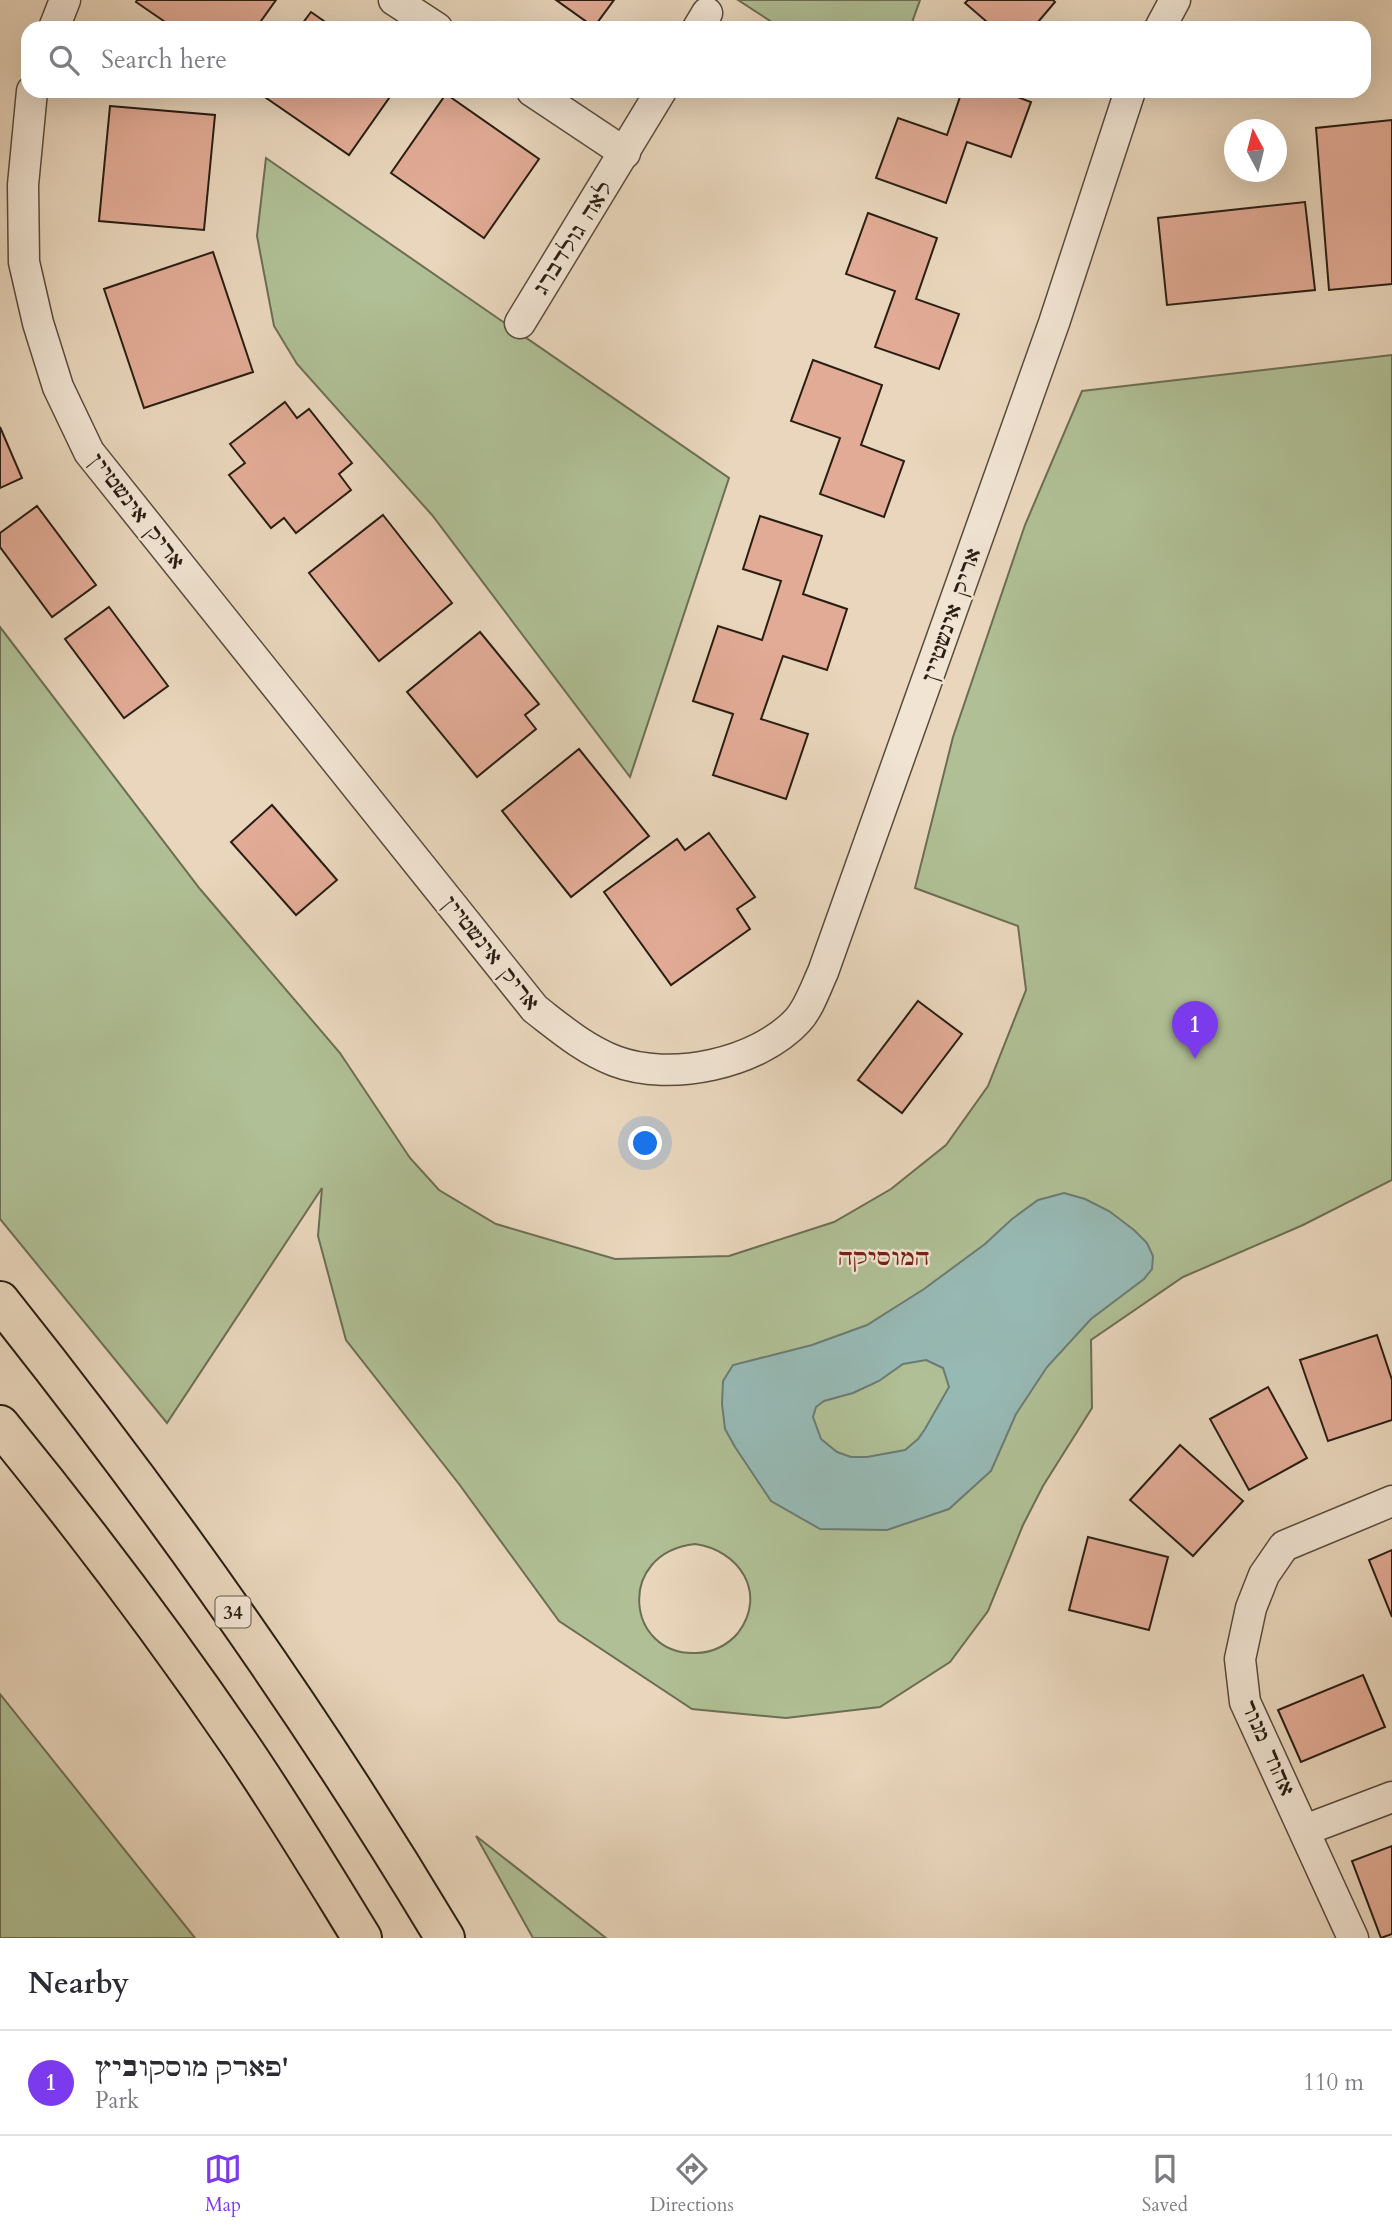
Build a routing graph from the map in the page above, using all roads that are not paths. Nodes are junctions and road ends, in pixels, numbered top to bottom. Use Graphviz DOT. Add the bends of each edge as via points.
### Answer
graph roads {
  1 [pos="65,0"];
  2 [pos="394,0"];
  3 [pos="1175,0"];
  4 [pos="57,21"];
  5 [pos="426,21"];
  6 [pos="1164,21"];
  7 [pos="31,98"];
  8 [pos="542,98"];
  9 [pos="657,98"];
  10 [pos="1128,98"];
  11 [pos="625,153"];
  12 [pos="520,323"];
  13 [pos="0,1301"];
  14 [pos="0,1425"];
  15 [pos="1392,1501"];
  16 [pos="1392,1797"];
  17 [pos="1305,1830"];
  18 [pos="362,1938"];
  19 [pos="445,1938"];
  20 [pos="1353,1938"];
  1 -- 4 [label="street"];
  2 -- 5 [label="street"];
  3 -- 6 [label="street"];
  7 -- 10 [label="street, אריק אינשטיין" via="23,185 24,262 58,387 89,452 535,1009 582,1046 618,1062 666,1070 721,1063 760,1049 799,1019 823,972 1054,323"];
  8 -- 11 [label="street"];
  9 -- 11 [label="street, לאה גולדברג"];
  11 -- 12 [label="street, לאה גולדברג"];
  13 -- 19 [label="highway, 34" via="122,1459 300,1708"];
  14 -- 18 [label="highway" via="158,1629 241,1746"];
  15 -- 17 [label="street, אהוד מנור" via="1284,1546 1264,1575 1251,1608 1240,1659 1245,1702"];
  16 -- 17 [label="street"];
  17 -- 20 [label="street, אהוד מנור"];
}
